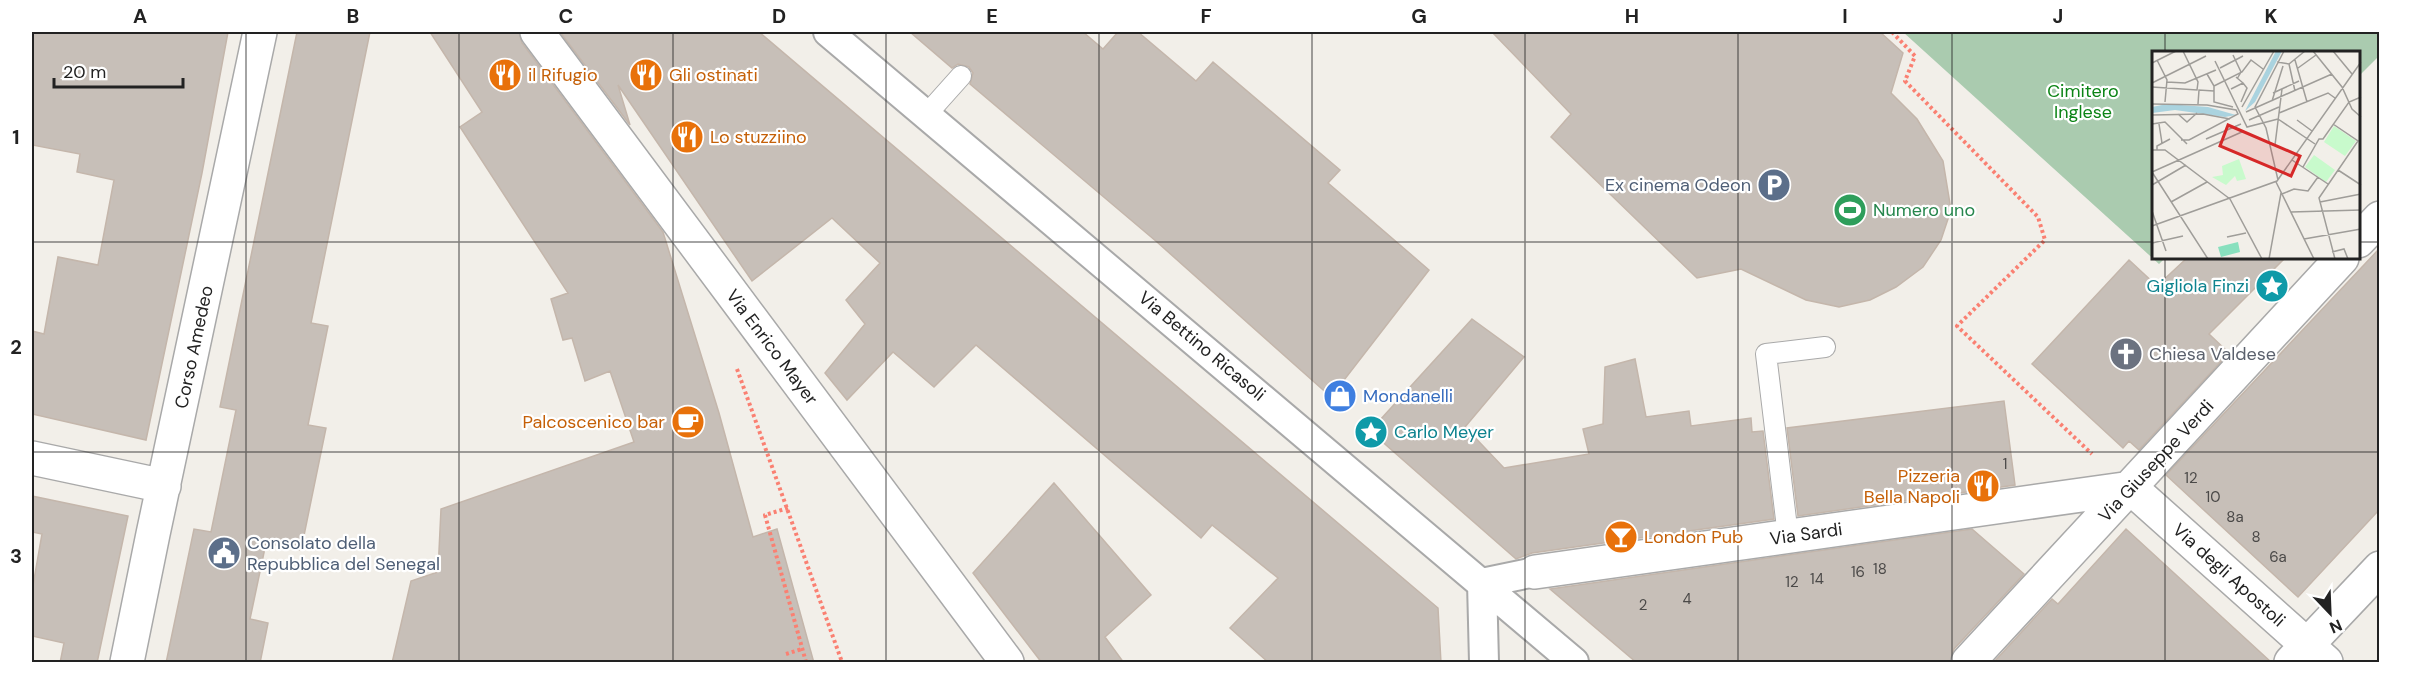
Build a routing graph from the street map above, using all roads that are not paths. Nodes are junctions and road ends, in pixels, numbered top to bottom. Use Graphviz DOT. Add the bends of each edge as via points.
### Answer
graph roads {
  1 [pos="260,32"];
  2 [pos="537,32"];
  3 [pos="828,32"];
  4 [pos="961,76"];
  5 [pos="927,114"];
  6 [pos="2379,218"];
  7 [pos="2360,239"];
  8 [pos="2340,260"];
  9 [pos="1825,347"];
  10 [pos="32,458"];
  11 [pos="164,486"];
  12 [pos="2131,488"];
  13 [pos="1788,536"];
  14 [pos="2379,568"];
  15 [pos="1535,572"];
  16 [pos="1482,584"];
  17 [pos="1483,651"];
  18 [pos="2308,657"];
  19 [pos="995,660"];
  20 [pos="127,663"];
  21 [pos="1574,663"];
  22 [pos="1968,663"];
  1 -- 11 [label="street, Corso Amedeo"];
  2 -- 19 [label="street, Via Enrico Mayer"];
  3 -- 5 [label="street, Via Bettino Ricasoli"];
  4 -- 5 [label="lane"];
  5 -- 16 [label="street, Via Bettino Ricasoli"];
  6 -- 7 [label="street"];
  8 -- 12 [label="street, Via Giuseppe Verdi"];
  9 -- 13 [label="lane" via="1766,354"];
  10 -- 11 [label="street"];
  11 -- 20 [label="street, Corso Amedeo"];
  12 -- 13 [label="street, Via Sardi"];
  12 -- 18 [label="street, Via degli Apostoli"];
  12 -- 22 [label="street, Via Giuseppe Verdi"];
  13 -- 15 [label="street, Via Sardi"];
  14 -- 18 [label="street"];
  15 -- 16 [label="street, Via Sardi"];
  16 -- 17 [label="street"];
  16 -- 21 [label="street, Via Bettino Ricasoli"];
}
